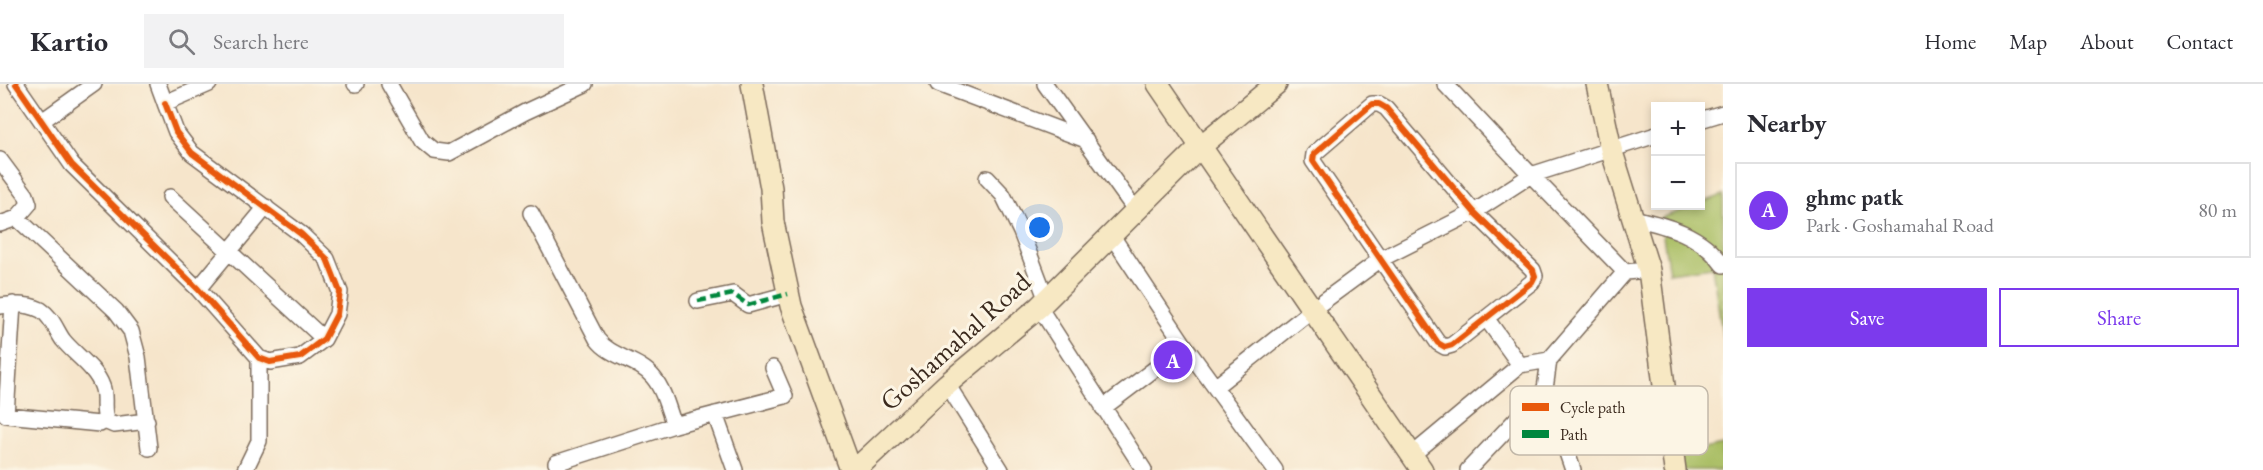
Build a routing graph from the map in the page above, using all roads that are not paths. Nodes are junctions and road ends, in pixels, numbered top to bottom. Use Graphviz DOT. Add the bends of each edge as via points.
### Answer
graph roads {
  1 [pos="16,84"];
  2 [pos="94,84"];
  3 [pos="158,84"];
  4 [pos="209,84"];
  5 [pos="389,84"];
  6 [pos="752,84"];
  7 [pos="938,84"];
  8 [pos="1045,84"];
  9 [pos="1158,84"];
  10 [pos="1445,84"];
  11 [pos="1597,84"];
  12 [pos="576,86"];
  13 [pos="1271,86"];
  14 [pos="165,103"];
  15 [pos="1723,113"];
  16 [pos="1705,119"];
  17 [pos="42,121"];
  18 [pos="1651,137"];
  19 [pos="1086,140"];
  20 [pos="1201,146"];
  21 [pos="1611,149"];
  22 [pos="0,160"];
  23 [pos="1531,175"];
  24 [pos="987,178"];
  25 [pos="170,197"];
  26 [pos="266,207"];
  27 [pos="1136,211"];
  28 [pos="1474,212"];
  29 [pos="531,213"];
  30 [pos="17,218"];
  31 [pos="1633,218"];
  32 [pos="0,224"];
  33 [pos="1112,236"];
  34 [pos="230,251"];
  35 [pos="1381,259"];
  36 [pos="1723,265"];
  37 [pos="1649,270"];
  38 [pos="1625,272"];
  39 [pos="198,289"];
  40 [pos="788,294"];
  41 [pos="698,302"];
  42 [pos="1042,303"];
  43 [pos="7,305"];
  44 [pos="1312,309"];
  45 [pos="1486,318"];
  46 [pos="324,339"];
  47 [pos="1185,346"];
  48 [pos="259,358"];
  49 [pos="1549,360"];
  50 [pos="1520,365"];
  51 [pos="773,368"];
  52 [pos="947,384"];
  53 [pos="1545,386"];
  54 [pos="1664,386"];
  55 [pos="1215,387"];
  56 [pos="1103,408"];
  57 [pos="715,414"];
  58 [pos="147,421"];
  59 [pos="100,423"];
  60 [pos="674,425"];
  61 [pos="1510,426"];
  62 [pos="149,447"];
  63 [pos="1568,455"];
  64 [pos="1673,455"];
  65 [pos="1417,462"];
  66 [pos="556,463"];
  67 [pos="245,470"];
  68 [pos="735,470"];
  69 [pos="853,470"];
  70 [pos="1001,470"];
  71 [pos="1144,470"];
  72 [pos="1275,470"];
  73 [pos="1468,470"];
  74 [pos="1573,470"];
  75 [pos="1675,470"];
  1 -- 17 [label="street"];
  2 -- 17 [label="street"];
  3 -- 14 [label="street"];
  4 -- 14 [label="street"];
  5 -- 12 [label="street" via="422,141 434,151 449,153"];
  6 -- 40 [label="street"];
  7 -- 19 [label="street"];
  8 -- 19 [label="street"];
  9 -- 20 [label="street"];
  10 -- 23 [label="street"];
  11 -- 21 [label="street"];
  13 -- 20 [label="street, Goshamahal Road"];
  14 -- 26 [label="street" via="176,132 192,153"];
  15 -- 16 [label="street"];
  17 -- 39 [label="street" via="72,165"];
  18 -- 21 [label="street"];
  19 -- 27 [label="street"];
  20 -- 27 [label="street, Goshamahal Road"];
  20 -- 44 [label="street"];
  21 -- 23 [label="street"];
  21 -- 31 [label="street"];
  22 -- 30 [label="street" via="29,204"];
  23 -- 28 [label="street"];
  23 -- 38 [label="street"];
  24 -- 42 [label="street" via="1003,195 1021,232"];
  25 -- 34 [label="street"];
  26 -- 34 [label="street"];
  26 -- 46 [label="street" via="327,259 340,292 337,314"];
  27 -- 33 [label="street, Goshamahal Road"];
  28 -- 35 [label="street"];
  28 -- 35 [label="street" via="1386,108 1372,105 1314,154 1313,161"];
  28 -- 45 [label="street" via="1535,276"];
  29 -- 60 [label="street" via="597,339 604,348 651,375 660,387"];
  30 -- 32 [label="street"];
  30 -- 58 [label="street" via="116,311 131,331"];
  31 -- 36 [label="street" via="1670,226 1690,236"];
  31 -- 37 [label="street"];
  33 -- 42 [label="street, Goshamahal Road"];
  33 -- 47 [label="street"];
  34 -- 39 [label="street"];
  34 -- 46 [label="street"];
  35 -- 44 [label="street"];
  35 -- 45 [label="street" via="1438,343 1452,345"];
  37 -- 38 [label="street"];
  37 -- 54 [label="street"];
  38 -- 49 [label="street"];
  39 -- 48 [label="street"];
  40 -- 41 [label="street" via="748,305 733,294"];
  40 -- 69 [label="street"];
  42 -- 52 [label="street, Goshamahal Road"];
  42 -- 56 [label="street"];
  43 -- 58 [label="street" via="44,312 103,387 107,422 114,425"];
  43 -- 59 [label="street" via="6,415"];
  44 -- 55 [label="street"];
  44 -- 65 [label="street"];
  45 -- 50 [label="street"];
  46 -- 48 [label="street" via="300,357 270,362"];
  47 -- 55 [label="street"];
  47 -- 56 [label="street"];
  48 -- 67 [label="street" via="259,441"];
  49 -- 50 [label="street"];
  49 -- 53 [label="street"];
  50 -- 65 [label="street"];
  51 -- 57 [label="street" via="785,396"];
  52 -- 69 [label="street, Goshamahal Road"];
  52 -- 70 [label="street"];
  55 -- 72 [label="street"];
  56 -- 71 [label="street"];
  57 -- 60 [label="street"];
  57 -- 68 [label="street"];
  58 -- 62 [label="street"];
  60 -- 66 [label="street"];
  61 -- 73 [label="street"];
  63 -- 74 [label="street"];
  64 -- 75 [label="street"];
}
